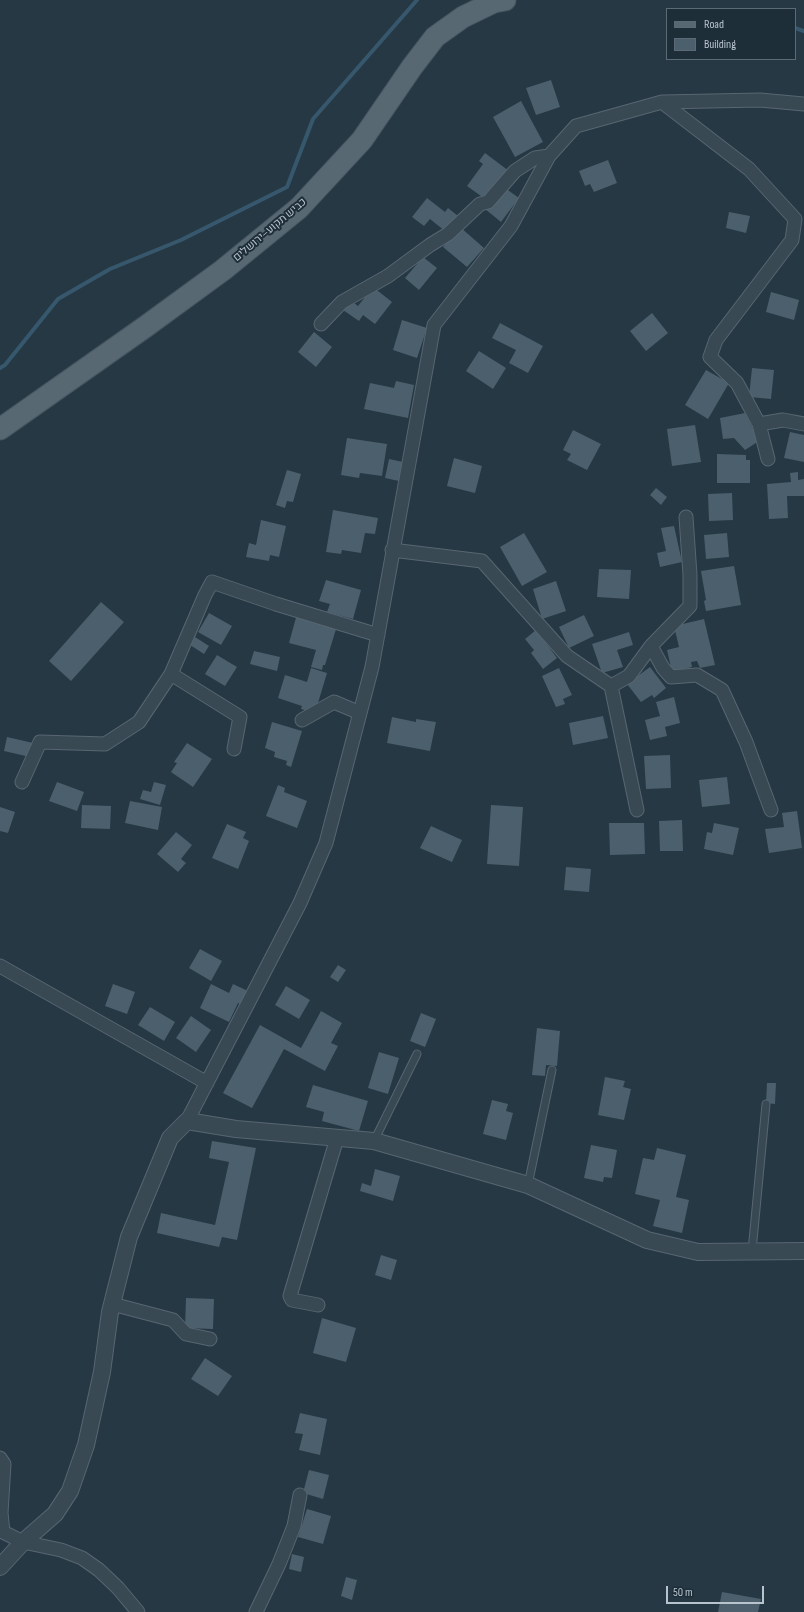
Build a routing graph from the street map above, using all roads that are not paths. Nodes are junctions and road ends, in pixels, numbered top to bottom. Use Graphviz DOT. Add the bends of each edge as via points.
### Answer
graph roads {
  1 [pos="505,0"];
  2 [pos="662,102"];
  3 [pos="804,104"];
  4 [pos="548,156"];
  5 [pos="321,324"];
  6 [pos="759,424"];
  7 [pos="804,424"];
  8 [pos="0,428"];
  9 [pos="768,459"];
  10 [pos="686,518"];
  11 [pos="392,550"];
  12 [pos="378,635"];
  13 [pos="651,646"];
  14 [pos="171,674"];
  15 [pos="611,686"];
  16 [pos="360,713"];
  17 [pos="302,720"];
  18 [pos="234,749"];
  19 [pos="22,782"];
  20 [pos="637,810"];
  21 [pos="771,810"];
  22 [pos="0,966"];
  23 [pos="417,1054"];
  24 [pos="552,1070"];
  25 [pos="207,1083"];
  26 [pos="766,1104"];
  27 [pos="187,1120"];
  28 [pos="337,1138"];
  29 [pos="374,1141"];
  30 [pos="528,1185"];
  31 [pos="804,1251"];
  32 [pos="752,1252"];
  33 [pos="112,1304"];
  34 [pos="318,1305"];
  35 [pos="210,1339"];
  36 [pos="0,1458"];
  37 [pos="300,1495"];
  38 [pos="23,1542"];
  39 [pos="0,1566"];
  40 [pos="138,1612"];
  41 [pos="256,1612"];
  1 -- 8 [label="main road, כביש תקוע–ירושלים" via="494,2 463,17 435,37 362,140 299,208 223,270"];
  2 -- 3 [label="street" via="760,100"];
  2 -- 4 [label="street" via="576,126"];
  2 -- 6 [label="street" via="749,169 794,219 792,240 716,340 710,357 737,383"];
  4 -- 5 [label="street" via="534,158 514,171 488,202 480,204 448,234 388,276 342,302"];
  4 -- 11 [label="street" via="511,226 434,324"];
  6 -- 7 [label="street" via="783,420"];
  6 -- 9 [label="street"];
  10 -- 13 [label="street" via="690,606"];
  11 -- 12 [label="street"];
  11 -- 15 [label="street" via="482,561 567,656"];
  12 -- 14 [label="street" via="212,582"];
  12 -- 16 [label="street"];
  13 -- 15 [label="street" via="629,676"];
  13 -- 21 [label="street" via="671,678 697,675 722,690 746,742"];
  14 -- 18 [label="street" via="240,717"];
  14 -- 19 [label="street" via="139,722 105,744 40,742"];
  15 -- 20 [label="street"];
  16 -- 17 [label="street" via="334,702"];
  16 -- 25 [label="street" via="326,843 300,903"];
  22 -- 25 [label="street"];
  23 -- 29 [label="lane"];
  24 -- 30 [label="lane"];
  25 -- 27 [label="street"];
  26 -- 32 [label="lane"];
  27 -- 28 [label="street" via="236,1129"];
  27 -- 33 [label="street" via="170,1138 129,1237"];
  28 -- 29 [label="street"];
  28 -- 34 [label="street" via="290,1296 292,1300"];
  29 -- 30 [label="street"];
  30 -- 32 [label="street" via="647,1240 698,1252"];
  31 -- 32 [label="street"];
  33 -- 35 [label="street" via="173,1320 186,1334"];
  33 -- 38 [label="street" via="102,1372 86,1445 70,1490 54,1514"];
  36 -- 38 [label="street" via="4,1464 1,1513 3,1532"];
  37 -- 41 [label="street" via="294,1526"];
  38 -- 39 [label="street"];
  38 -- 40 [label="street" via="61,1550 82,1558 118,1588"];
}
